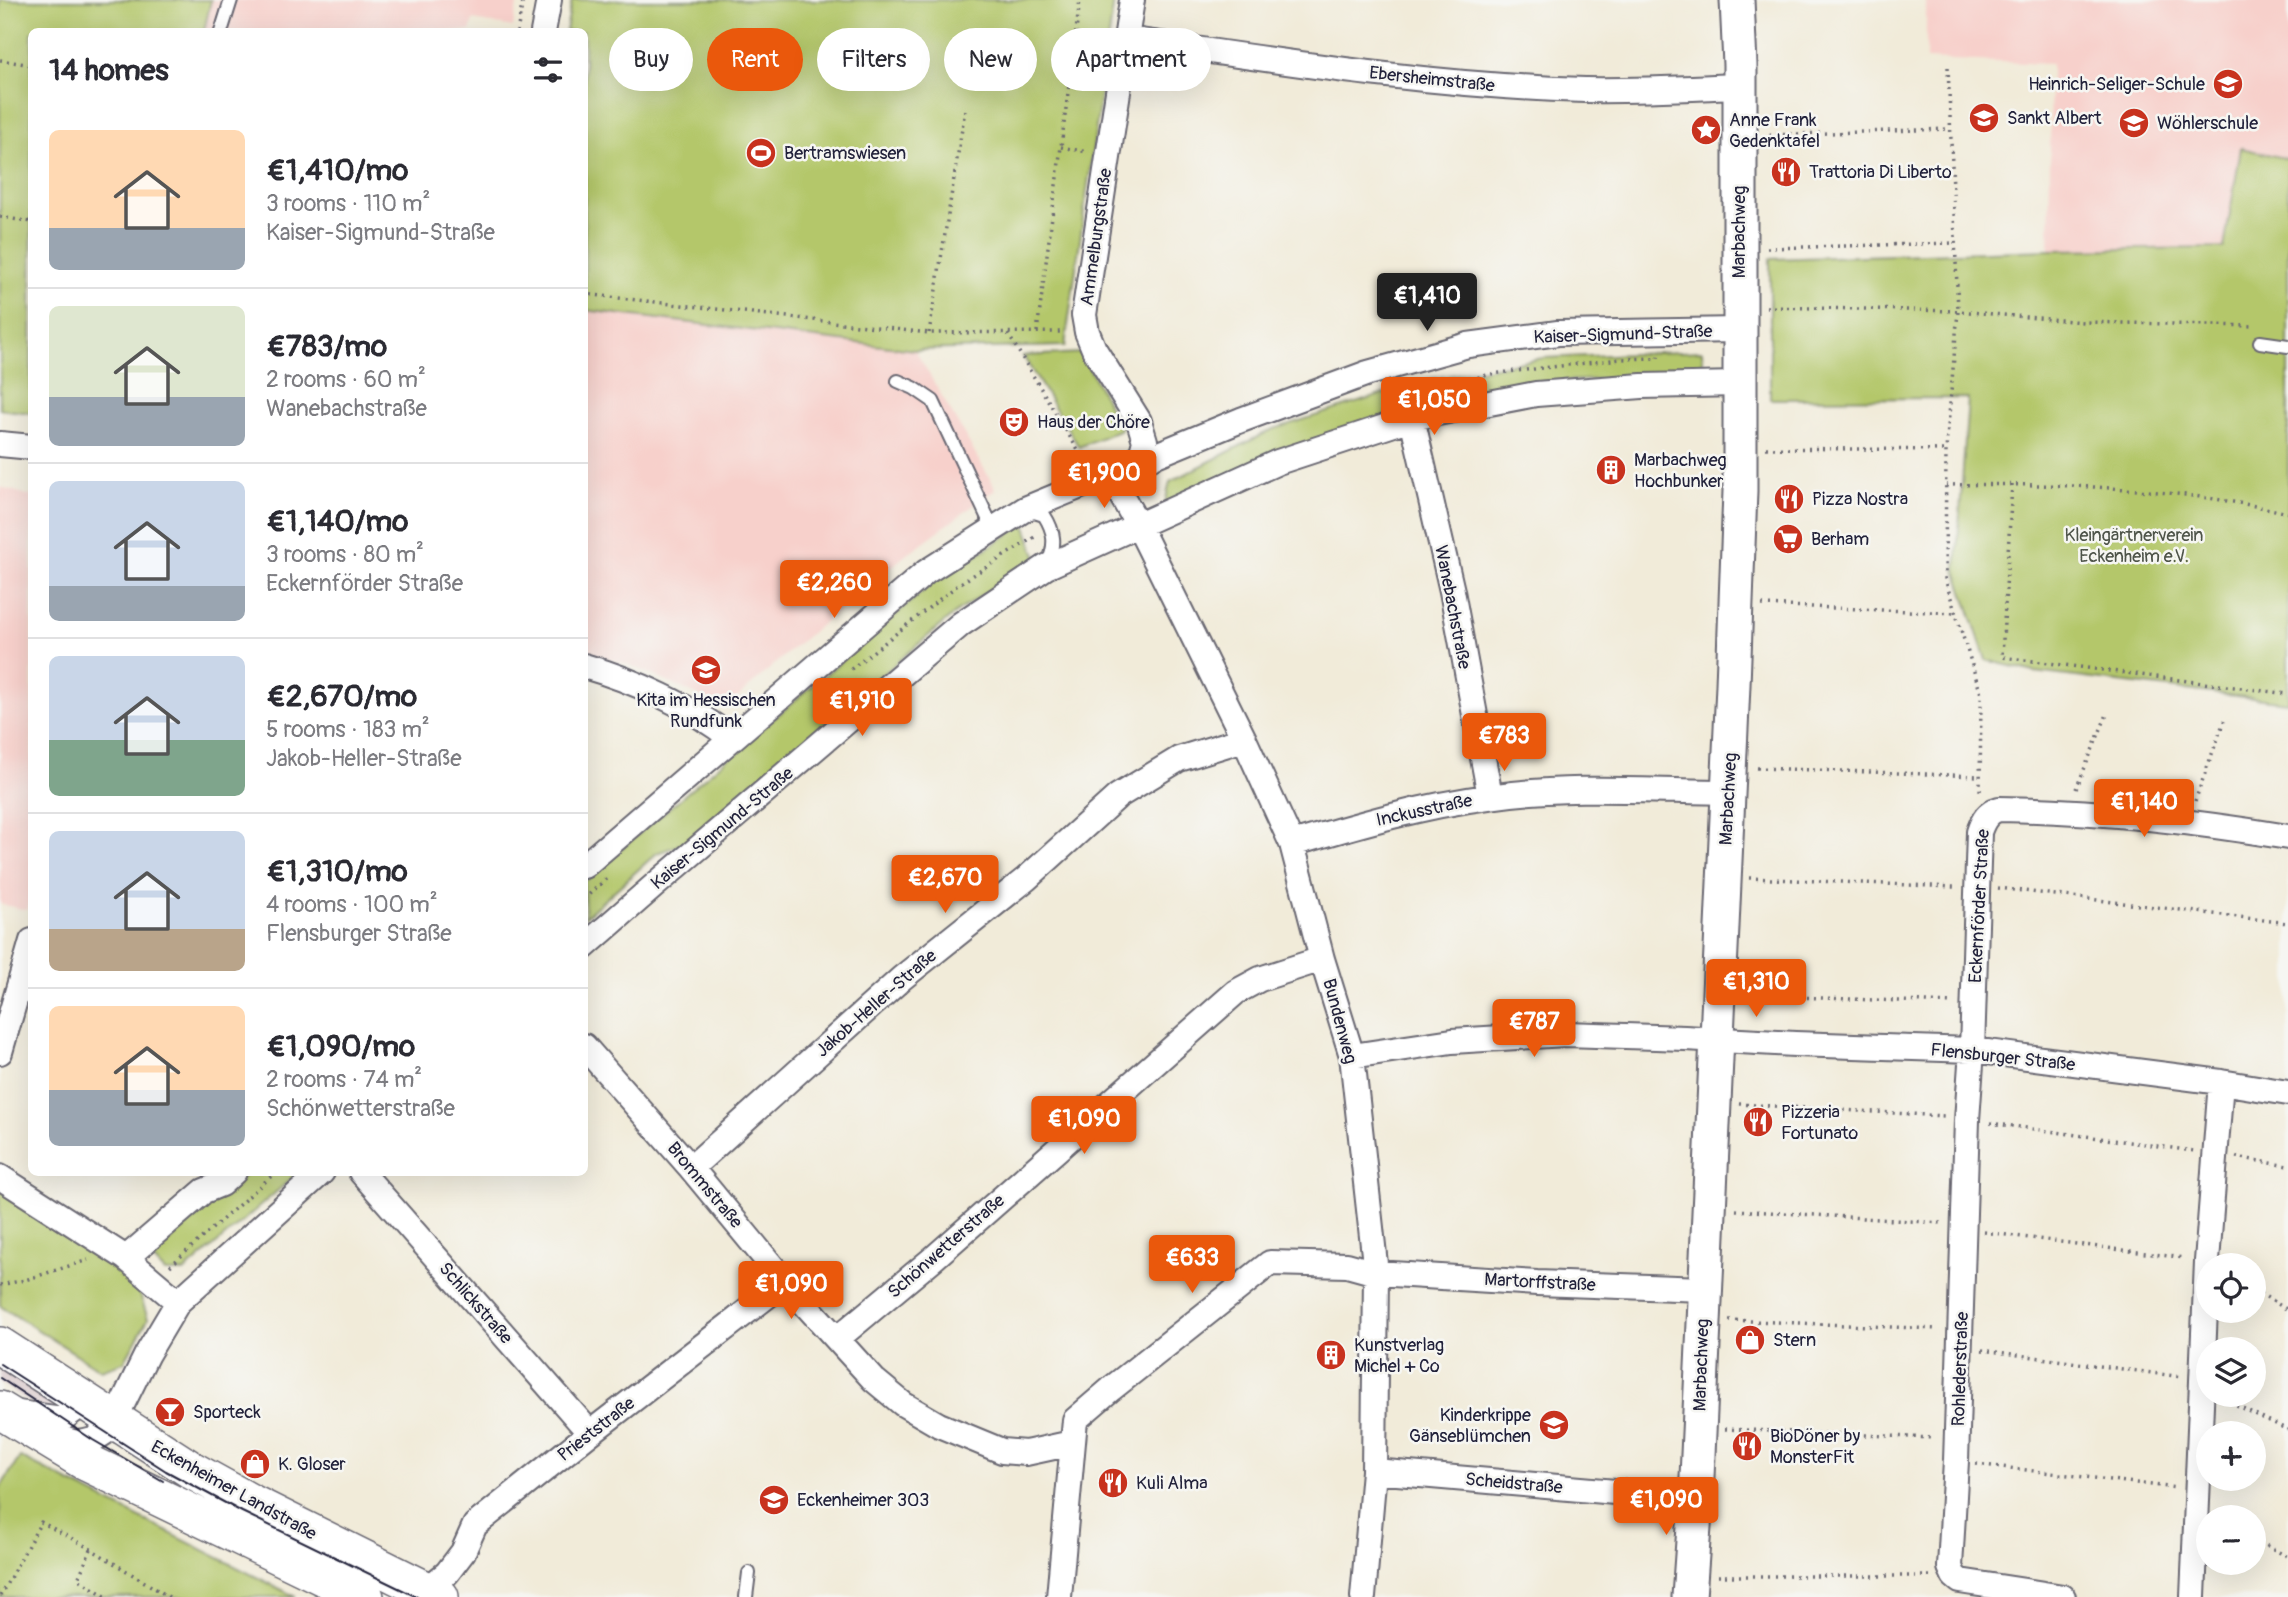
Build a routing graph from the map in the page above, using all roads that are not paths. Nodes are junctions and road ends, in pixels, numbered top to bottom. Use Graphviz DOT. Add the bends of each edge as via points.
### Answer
graph roads {
  1 [pos="231,0"];
  2 [pos="549,0"];
  3 [pos="1132,0"];
  4 [pos="1737,0"];
  5 [pos="222,28"];
  6 [pos="544,28"];
  7 [pos="1128,28"];
  8 [pos="1211,51"];
  9 [pos="1739,86"];
  10 [pos="1119,91"];
  11 [pos="1739,318"];
  12 [pos="2260,342"];
  13 [pos="2288,346"];
  14 [pos="898,381"];
  15 [pos="1739,384"];
  16 [pos="1412,418"];
  17 [pos="0,444"];
  18 [pos="28,447"];
  19 [pos="1140,460"];
  20 [pos="1102,476"];
  21 [pos="1025,509"];
  22 [pos="1138,525"];
  23 [pos="993,529"];
  24 [pos="1046,567"];
  25 [pos="588,667"];
  26 [pos="732,739"];
  27 [pos="1244,739"];
  28 [pos="1738,780"];
  29 [pos="1490,796"];
  30 [pos="2288,837"];
  31 [pos="1292,844"];
  32 [pos="588,863"];
  33 [pos="588,944"];
  34 [pos="28,955"];
  35 [pos="1322,958"];
  36 [pos="1716,1040"];
  37 [pos="1972,1050"];
  38 [pos="588,1051"];
  39 [pos="0,1052"];
  40 [pos="1352,1056"];
  41 [pos="2221,1082"];
  42 [pos="2288,1093"];
  43 [pos="691,1167"];
  44 [pos="230,1176"];
  45 [pos="318,1176"];
  46 [pos="365,1176"];
  47 [pos="0,1177"];
  48 [pos="126,1258"];
  49 [pos="1377,1273"];
  50 [pos="785,1282"];
  51 [pos="1704,1289"];
  52 [pos="178,1302"];
  53 [pos="2208,1337"];
  54 [pos="838,1338"];
  55 [pos="0,1346"];
  56 [pos="78,1396"];
  57 [pos="2207,1407"];
  58 [pos="4,1411"];
  59 [pos="114,1421"];
  60 [pos="590,1433"];
  61 [pos="1072,1443"];
  62 [pos="1374,1471"];
  63 [pos="1696,1499"];
  64 [pos="749,1573"];
  65 [pos="1699,1586"];
  66 [pos="432,1593"];
  67 [pos="365,1597"];
  68 [pos="746,1597"];
  69 [pos="1059,1597"];
  70 [pos="1363,1597"];
  71 [pos="2063,1597"];
  72 [pos="2193,1597"];
  1 -- 5 [label="lane"];
  2 -- 6 [label="street"];
  3 -- 7 [label="street, Ammelburgstraße"];
  4 -- 9 [label="main road, Marbachweg"];
  8 -- 9 [label="street, Ebersheimstraße" via="1486,85 1587,90"];
  9 -- 11 [label="main road, Marbachweg"];
  10 -- 19 [label="street, Ammelburgstraße" via="1084,315 1094,349 1139,421 1145,441"];
  11 -- 15 [label="main road, Marbachweg"];
  11 -- 19 [label="street, Kaiser-Sigmund-Straße" via="1468,345 1368,373"];
  12 -- 13 [label="lane"];
  14 -- 23 [label="lane" via="933,401"];
  15 -- 16 [label="street, Kaiser-Sigmund-Straße" via="1536,394"];
  15 -- 28 [label="main road, Marbachweg"];
  16 -- 22 [label="street, Kaiser-Sigmund-Straße" via="1278,462"];
  16 -- 29 [label="street, Wanebachstraße" via="1452,590"];
  17 -- 18 [label="street"];
  19 -- 20 [label="street, Kaiser-Sigmund-Straße"];
  20 -- 21 [label="street, Kaiser-Sigmund-Straße"];
  20 -- 22 [label="street"];
  21 -- 23 [label="street, Kaiser-Sigmund-Straße"];
  21 -- 24 [label="lane" via="1044,515 1052,527 1055,548"];
  22 -- 24 [label="street, Kaiser-Sigmund-Straße"];
  22 -- 27 [label="street, Bundenweg"];
  23 -- 26 [label="street, Kaiser-Sigmund-Straße" via="926,572"];
  24 -- 33 [label="street, Kaiser-Sigmund-Straße" via="961,624"];
  25 -- 26 [label="street" via="616,675 711,722"];
  26 -- 32 [label="street, Kaiser-Sigmund-Straße"];
  27 -- 31 [label="street, Bundenweg"];
  27 -- 43 [label="street, Jakob-Heller-Straße" via="1179,759 1118,796 1026,879 902,978"];
  28 -- 29 [label="street, Inckusstraße"];
  28 -- 36 [label="main road, Marbachweg"];
  29 -- 31 [label="street, Inckusstraße" via="1393,814"];
  30 -- 37 [label="street, Eckernförder Straße" via="2068,809 1992,811 1979,832"];
  31 -- 35 [label="street, Bundenweg"];
  34 -- 39 [label="street"];
  35 -- 40 [label="street, Bundenweg"];
  35 -- 54 [label="street, Schönwetterstraße" via="1236,992"];
  36 -- 37 [label="street, Flensburger Straße"];
  36 -- 40 [label="street, Flensburger Straße" via="1566,1034 1452,1041"];
  36 -- 51 [label="main road, Marbachweg"];
  37 -- 41 [label="street, Flensburger Straße"];
  37 -- 71 [label="street, Rohlederstraße" via="1950,1567 1960,1581"];
  38 -- 43 [label="street, Brommstraße"];
  40 -- 49 [label="street, Bundenweg"];
  41 -- 42 [label="street, Flensburger Straße"];
  41 -- 53 [label="street" via="2207,1261"];
  43 -- 50 [label="street, Brommstraße"];
  44 -- 48 [label="street" via="204,1191"];
  45 -- 52 [label="street"];
  46 -- 60 [label="street, Schlickstraße"];
  47 -- 48 [label="street"];
  48 -- 52 [label="street"];
  49 -- 51 [label="street, Martorffstraße"];
  49 -- 61 [label="street, Martorffstraße" via="1346,1265 1270,1263 1075,1420"];
  49 -- 62 [label="street, Bundenweg"];
  50 -- 54 [label="street, Brommstraße"];
  50 -- 60 [label="street, Prieststraße"];
  51 -- 63 [label="main road, Marbachweg"];
  52 -- 59 [label="street"];
  54 -- 61 [label="street, Brommstraße" via="874,1380 939,1425 1002,1451 1026,1453"];
  55 -- 56 [label="main road, Eckenheimer Landstraße"];
  56 -- 58 [label="street" via="73,1410 62,1419"];
  56 -- 59 [label="main road, Eckenheimer Landstraße"];
  57 -- 72 [label="street"];
  58 -- 59 [label="street" via="72,1442 93,1440"];
  58 -- 67 [label="main road, Eckenheimer Landstraße" via="84,1461"];
  59 -- 66 [label="main road, Eckenheimer Landstraße" via="227,1490"];
  60 -- 66 [label="street, Prieststraße" via="475,1525 463,1552 432,1585"];
  61 -- 69 [label="street, Martorffstraße"];
  62 -- 63 [label="street, Scheidstraße"];
  62 -- 70 [label="street, Bundenweg"];
  63 -- 65 [label="main road, Marbachweg"];
  64 -- 68 [label="lane"];
}
